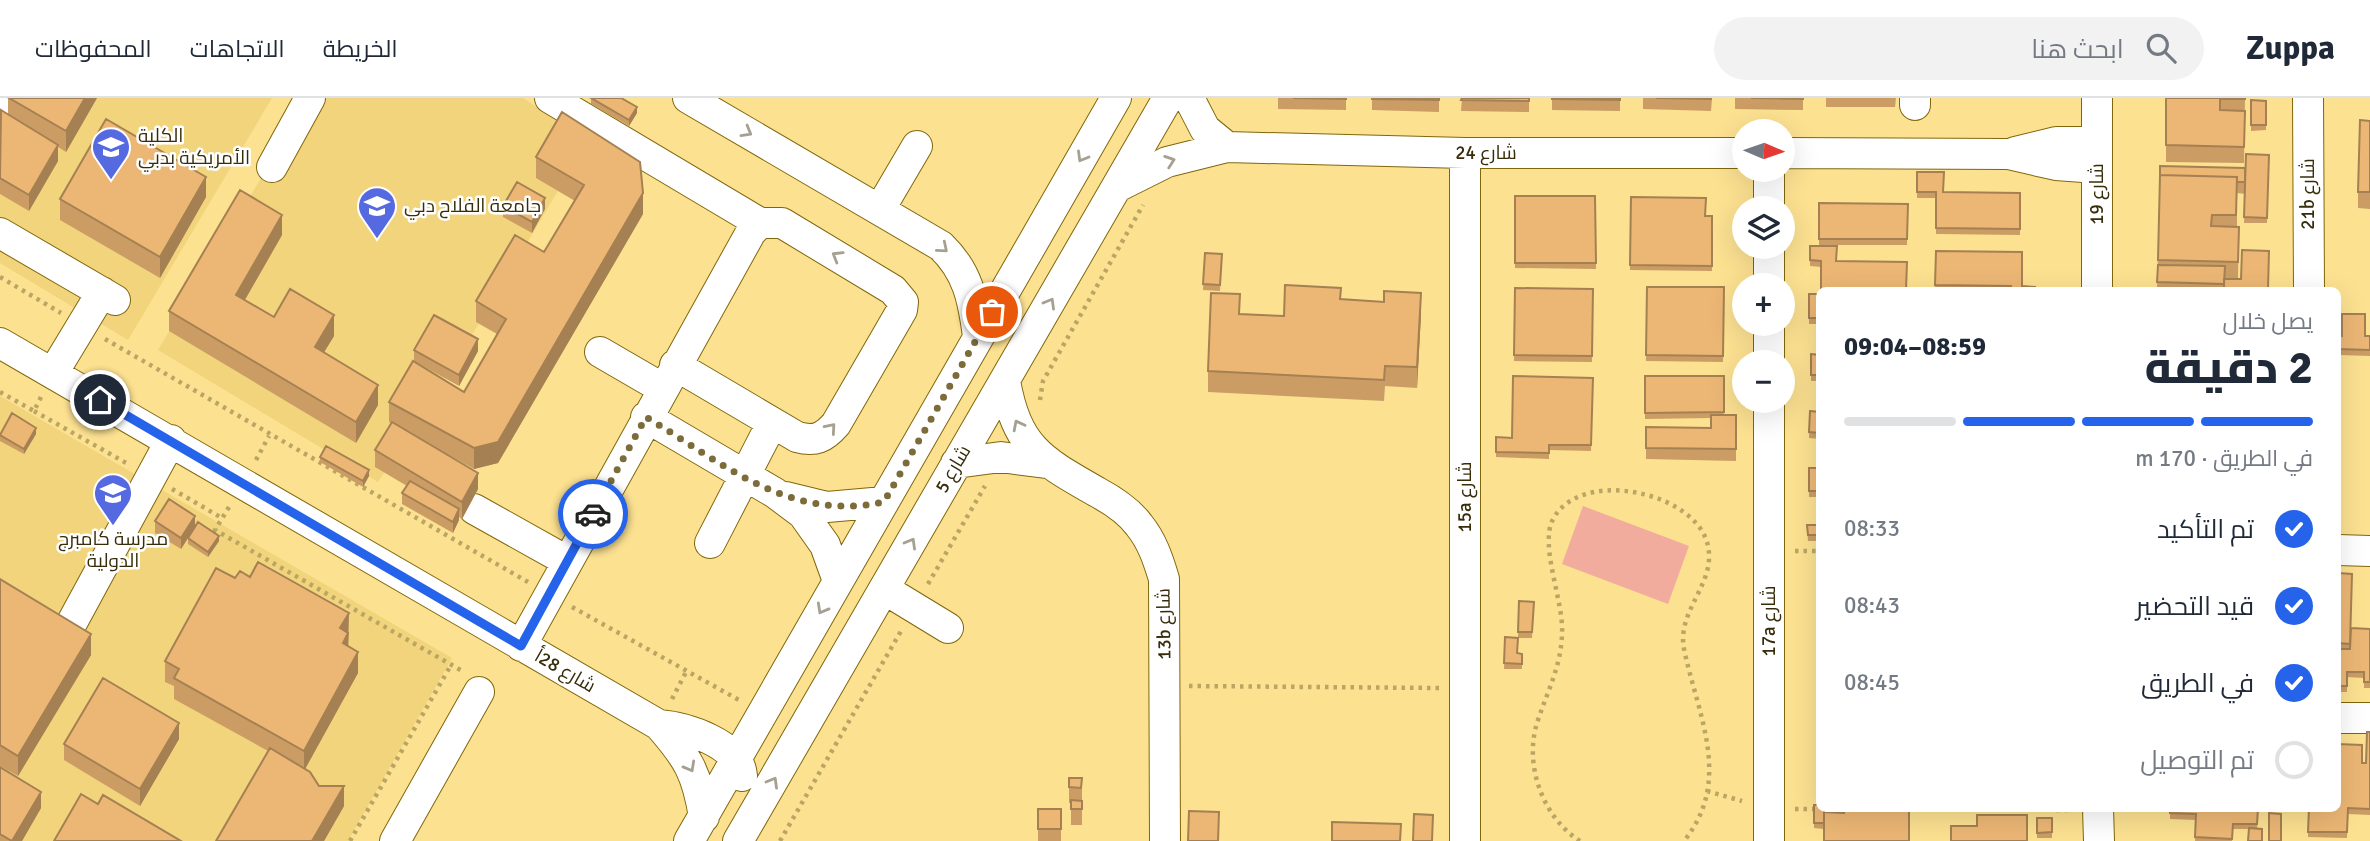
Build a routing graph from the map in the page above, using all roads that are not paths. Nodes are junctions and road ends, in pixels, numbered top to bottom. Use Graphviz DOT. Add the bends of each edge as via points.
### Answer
graph roads {
  1 [pos="3,98"];
  2 [pos="310,98"];
  3 [pos="550,98"];
  4 [pos="688,98"];
  5 [pos="1116,98"];
  6 [pos="1168,98"];
  7 [pos="1189,98"];
  8 [pos="2097,98"];
  9 [pos="2308,98"];
  10 [pos="0,104"];
  11 [pos="916,146"];
  12 [pos="1227,147"];
  13 [pos="1465,153"];
  14 [pos="1732,153"];
  15 [pos="1796,153"];
  16 [pos="2097,155"];
  17 [pos="272,167"];
  18 [pos="1117,187"];
  19 [pos="880,209"];
  20 [pos="760,223"];
  21 [pos="0,233"];
  22 [pos="2097,287"];
  23 [pos="2309,287"];
  24 [pos="978,336"];
  25 [pos="0,343"];
  26 [pos="600,352"];
  27 [pos="53,373"];
  28 [pos="669,377"];
  29 [pos="1004,381"];
  30 [pos="1769,413"];
  31 [pos="646,417"];
  32 [pos="772,423"];
  33 [pos="171,440"];
  34 [pos="956,463"];
  35 [pos="1046,463"];
  36 [pos="746,477"];
  37 [pos="775,493"];
  38 [pos="884,502"];
  39 [pos="474,509"];
  40 [pos="710,543"];
  41 [pos="2341,550"];
  42 [pos="2370,551"];
  43 [pos="567,561"];
  44 [pos="838,581"];
  45 [pos="884,589"];
  46 [pos="69,628"];
  47 [pos="948,628"];
  48 [pos="521,646"];
  49 [pos="479,692"];
  50 [pos="2341,718"];
  51 [pos="2370,718"];
  52 [pos="659,725"];
  53 [pos="737,759"];
  54 [pos="2098,812"];
  55 [pos="702,833"];
  56 [pos="395,841"];
  57 [pos="738,841"];
  58 [pos="1165,841"];
  59 [pos="1465,841"];
  60 [pos="1769,841"];
  61 [pos="2099,841"];
  1 -- 10 [label="street"];
  2 -- 17 [label="street"];
  3 -- 20 [label="street"];
  4 -- 19 [label="street, one-way"];
  5 -- 24 [label="street, one-way"];
  6 -- 18 [label="street, شارع 5"];
  7 -- 12 [label="street" via="1205,129"];
  8 -- 16 [label="street, شارع 19"];
  9 -- 23 [label="street, 21b شارع"];
  11 -- 19 [label="street"];
  12 -- 13 [label="street, شارع 24"];
  18 -- 12 [label="street, شارع 24, one-way" via="1167,162"];
  13 -- 14 [label="street, شارع 24"];
  13 -- 59 [label="street, 15a شارع"];
  15 -- 16 [label="street" via="2008,154 2056,142"];
  16 -- 22 [label="street, شارع 19"];
  29 -- 18 [label="street, شارع 5, one-way"];
  19 -- 24 [label="street, one-way" via="955,259 972,296"];
  20 -- 28 [label="street"];
  32 -- 20 [label="street, one-way" via="809,440 829,432 903,302 893,290 782,223"];
  21 -- 27 [label="street" via="108,296 82,325"];
  24 -- 38 [label="street"];
  25 -- 27 [label="street, شارع 28أ"];
  26 -- 28 [label="street"];
  27 -- 33 [label="street, شارع 28أ"];
  28 -- 31 [label="street"];
  28 -- 32 [label="street"];
  29 -- 34 [label="street, شارع 5"];
  35 -- 29 [label="street, 13b شارع, one-way" via="1017,426"];
  30 -- 60 [label="street, 17a شارع"];
  31 -- 36 [label="street"];
  31 -- 43 [label="street"];
  32 -- 36 [label="street"];
  33 -- 46 [label="street"];
  33 -- 48 [label="street, شارع 28أ"];
  34 -- 35 [label="street, 13b شارع" via="1001,457"];
  45 -- 34 [label="street, شارع 5, one-way"];
  35 -- 58 [label="street, 13b شارع" via="1115,502 1138,523 1154,549 1164,579"];
  36 -- 37 [label="street"];
  36 -- 40 [label="street"];
  37 -- 38 [label="street" via="827,507"];
  37 -- 44 [label="street" via="816,529"];
  38 -- 44 [label="street"];
  39 -- 43 [label="street"];
  41 -- 42 [label="street"];
  43 -- 48 [label="street"];
  44 -- 53 [label="street, one-way"];
  45 -- 47 [label="street"];
  57 -- 45 [label="street, شارع 5, one-way"];
  48 -- 52 [label="street, شارع 28أ"];
  49 -- 56 [label="street"];
  50 -- 51 [label="street"];
  52 -- 53 [label="street, شارع 28أ" via="696,734"];
  52 -- 55 [label="street, شارع 28أ, one-way" via="681,749 698,781"];
  53 -- 55 [label="street"];
  54 -- 61 [label="street"];
}
